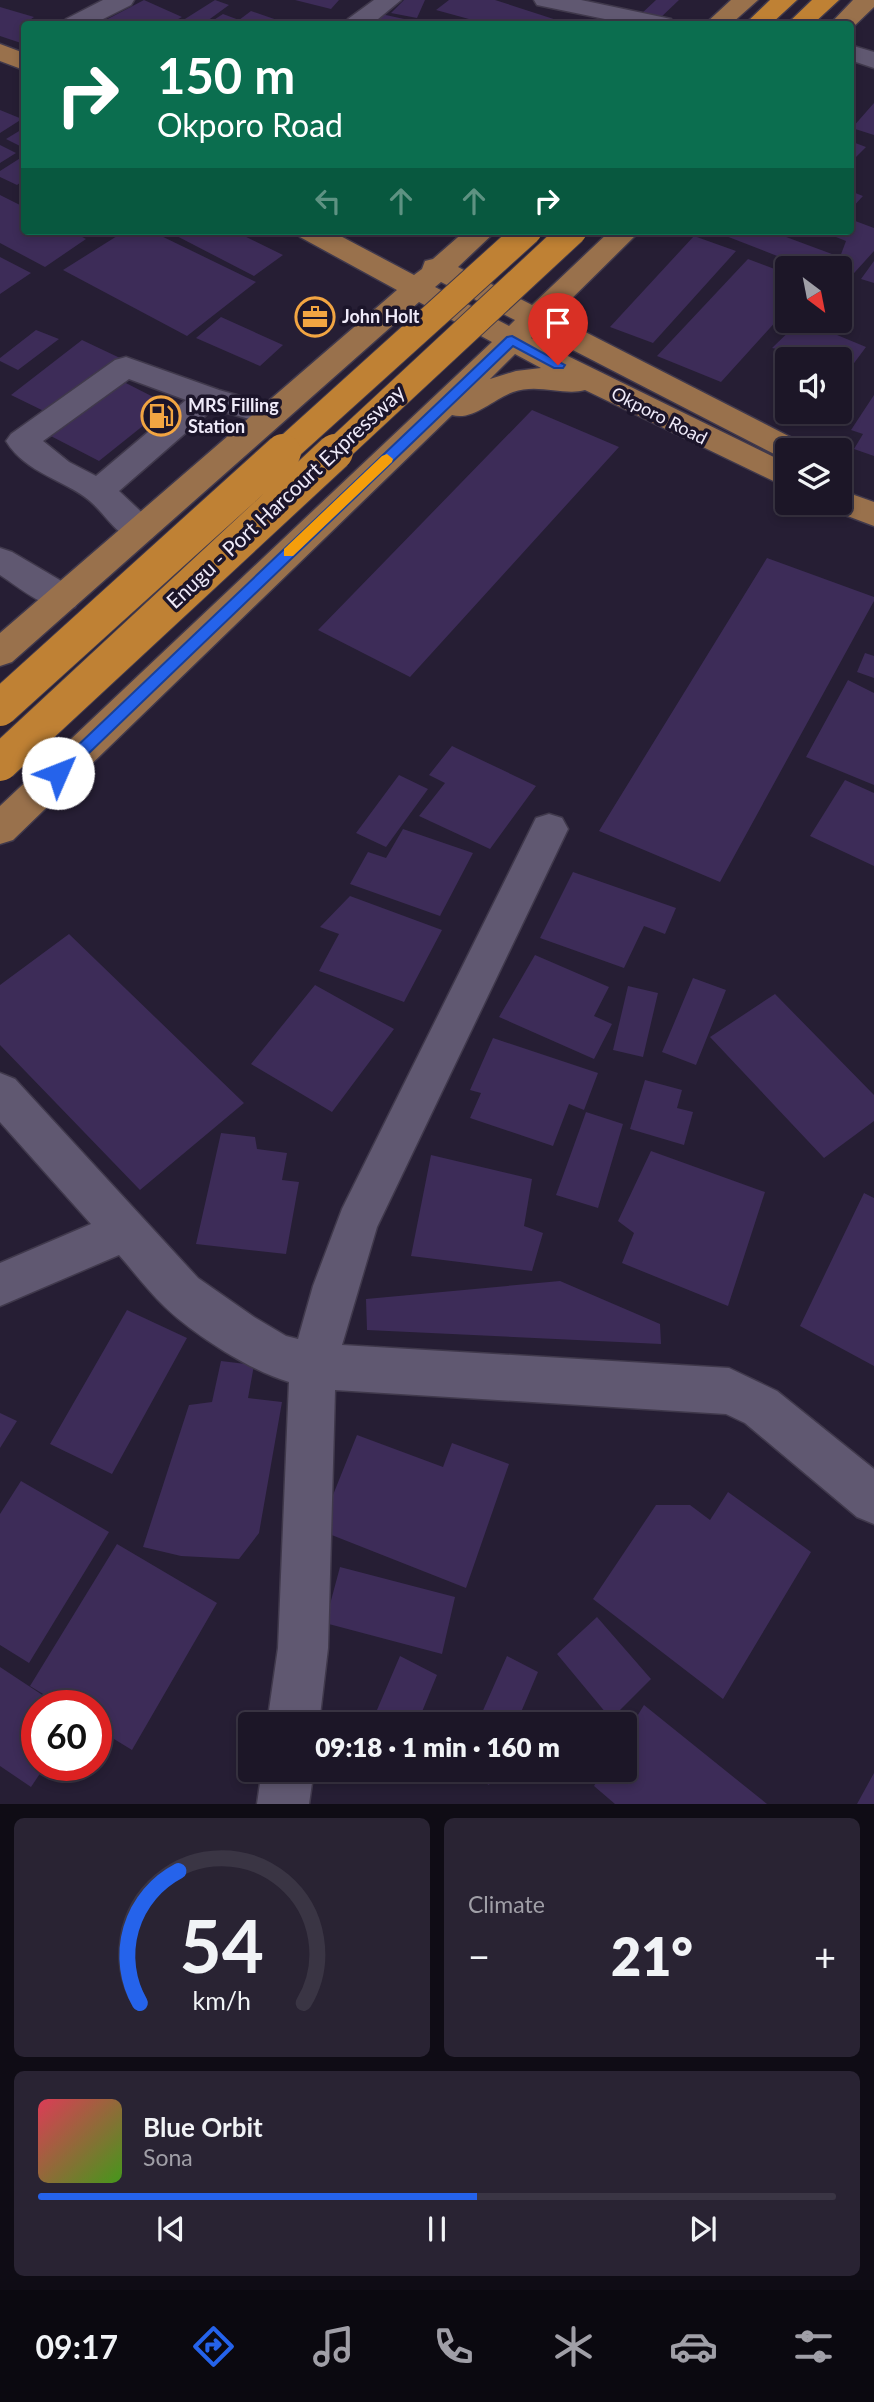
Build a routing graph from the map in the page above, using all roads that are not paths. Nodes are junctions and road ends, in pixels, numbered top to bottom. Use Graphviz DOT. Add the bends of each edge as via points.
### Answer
graph roads {
  1 [pos="122,0"];
  2 [pos="390,0"];
  3 [pos="546,0"];
  4 [pos="746,0"];
  5 [pos="785,0"];
  6 [pos="827,0"];
  7 [pos="867,0"];
  8 [pos="81,21"];
  9 [pos="361,21"];
  10 [pos="648,21"];
  11 [pos="722,21"];
  12 [pos="760,21"];
  13 [pos="802,21"];
  14 [pos="845,21"];
  15 [pos="854,53"];
  16 [pos="874,60"];
  17 [pos="316,235"];
  18 [pos="322,235"];
  19 [pos="476,235"];
  20 [pos="524,235"];
  21 [pos="569,235"];
  22 [pos="622,235"];
  23 [pos="423,270"];
  24 [pos="535,317"];
  25 [pos="512,340"];
  26 [pos="322,370"];
  27 [pos="208,397"];
  28 [pos="627,400"];
  29 [pos="271,415"];
  30 [pos="775,442"];
  31 [pos="390,456"];
  32 [pos="775,471"];
  33 [pos="852,478"];
  34 [pos="874,487"];
  35 [pos="99,491"];
  36 [pos="852,506"];
  37 [pos="874,515"];
  38 [pos="139,530"];
  39 [pos="0,560"];
  40 [pos="63,598"];
  41 [pos="0,653"];
  42 [pos="0,708"];
  43 [pos="0,763"];
  44 [pos="0,829"];
  45 [pos="549,829"];
  46 [pos="0,1092"];
  47 [pos="125,1231"];
  48 [pos="0,1285"];
  49 [pos="313,1366"];
  50 [pos="874,1500"];
  51 [pos="295,1712"];
  52 [pos="286,1782"];
  53 [pos="283,1804"];
  1 -- 8 [label="street"];
  2 -- 9 [label="street"];
  3 -- 10 [label="street"];
  4 -- 11 [label="main road"];
  5 -- 12 [label="highway"];
  6 -- 13 [label="highway"];
  7 -- 14 [label="main road"];
  15 -- 16 [label="street"];
  17 -- 26 [label="main road" via="363,272 374,295 370,307"];
  18 -- 23 [label="main road, Okporo Road"];
  19 -- 23 [label="main road"];
  20 -- 42 [label="highway, Enugu - Port Harcourt Expressway, bridge"];
  21 -- 43 [label="highway, Enugu - Port Harcourt Expressway, bridge"];
  22 -- 24 [label="main road"];
  23 -- 24 [label="main road, Okporo Road"];
  23 -- 25 [label="main road, Okporo Road"];
  23 -- 26 [label="main road"];
  24 -- 25 [label="main road"];
  24 -- 30 [label="main road, Okporo Road"];
  25 -- 28 [label="main road, Okporo Road"];
  25 -- 31 [label="main road"];
  26 -- 29 [label="main road"];
  27 -- 29 [label="street"];
  27 -- 35 [label="street"];
  27 -- 35 [label="street" via="126,367 22,441 58,470"];
  28 -- 31 [label="main road" via="576,381 539,376 512,380 468,402"];
  28 -- 32 [label="main road, Okporo Road"];
  29 -- 38 [label="main road"];
  31 -- 44 [label="main road"];
  33 -- 34 [label="main road"];
  35 -- 38 [label="street"];
  36 -- 37 [label="main road"];
  38 -- 40 [label="main road"];
  39 -- 40 [label="street"];
  40 -- 41 [label="main road"];
  45 -- 49 [label="street" via="357,1223"];
  46 -- 47 [label="street"];
  47 -- 48 [label="street"];
  47 -- 49 [label="street" via="182,1293 277,1356"];
  49 -- 50 [label="street" via="729,1391 761,1407"];
  49 -- 51 [label="street" via="303,1648"];
  52 -- 53 [label="street"];
}
